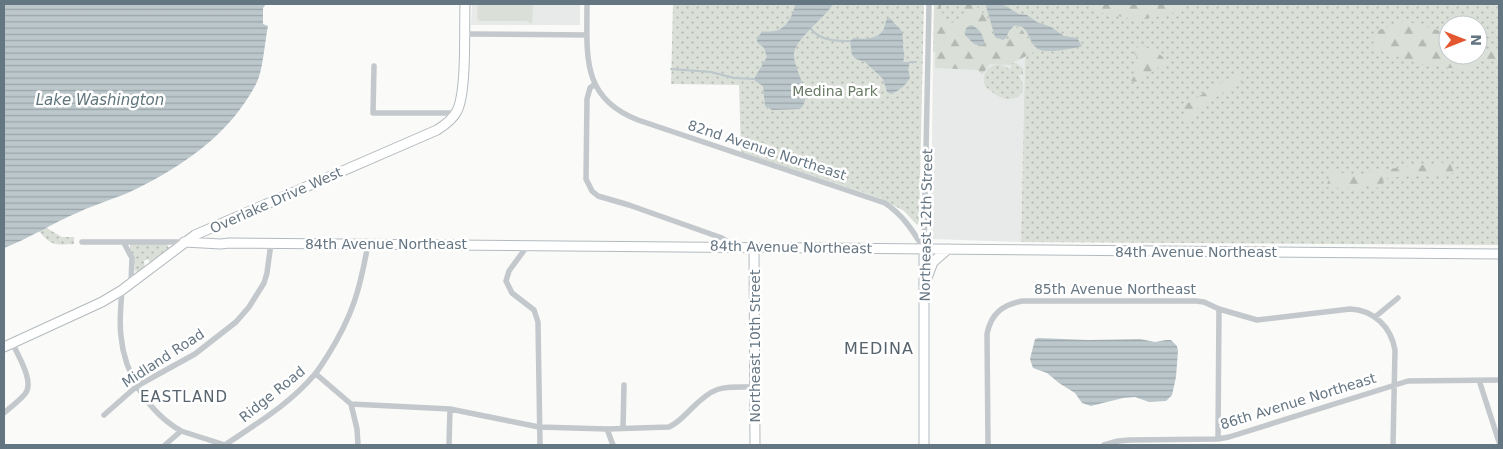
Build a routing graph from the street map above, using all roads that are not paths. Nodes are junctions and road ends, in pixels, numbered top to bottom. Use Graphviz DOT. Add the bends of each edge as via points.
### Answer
graph roads {
  1 [pos="465,4"];
  2 [pos="587,4"];
  3 [pos="929,4"];
  4 [pos="464,34"];
  5 [pos="587,35"];
  6 [pos="374,66"];
  7 [pos="595,84"];
  8 [pos="456,113"];
  9 [pos="926,219"];
  10 [pos="910,226"];
  11 [pos="211,228"];
  12 [pos="82,242"];
  13 [pos="124,242"];
  14 [pos="184,242"];
  15 [pos="229,242"];
  16 [pos="271,243"];
  17 [pos="368,244"];
  18 [pos="528,245"];
  19 [pos="734,246"];
  20 [pos="754,247"];
  21 [pos="924,249"];
  22 [pos="948,249"];
  23 [pos="1499,254"];
  24 [pos="131,282"];
  25 [pos="925,285"];
  26 [pos="122,290"];
  27 [pos="1398,298"];
  28 [pos="1219,309"];
  29 [pos="1375,316"];
  30 [pos="12,342"];
  31 [pos="4,347"];
  32 [pos="316,374"];
  33 [pos="1479,380"];
  34 [pos="1499,380"];
  35 [pos="1394,384"];
  36 [pos="624,385"];
  37 [pos="137,386"];
  38 [pos="755,387"];
  39 [pos="351,404"];
  40 [pos="450,409"];
  41 [pos="4,413"];
  42 [pos="104,415"];
  43 [pos="540,427"];
  44 [pos="607,428"];
  45 [pos="623,428"];
  46 [pos="181,431"];
  47 [pos="1218,439"];
  48 [pos="1499,442"];
  49 [pos="165,445"];
  50 [pos="225,445"];
  51 [pos="358,445"];
  52 [pos="449,445"];
  53 [pos="540,445"];
  54 [pos="613,445"];
  55 [pos="755,445"];
  56 [pos="924,445"];
  57 [pos="988,445"];
  58 [pos="1104,445"];
  59 [pos="1393,445"];
  1 -- 4 [label="main road"];
  2 -- 5 [label="street"];
  3 -- 9 [label="street, Northeast 12th Street"];
  4 -- 5 [label="street"];
  4 -- 8 [label="main road" via="463,88"];
  5 -- 7 [label="street" via="588,66"];
  6 -- 8 [label="street" via="372,112"];
  7 -- 10 [label="street, 82nd Avenue Northeast" via="608,102 628,116 873,198 895,210"];
  7 -- 19 [label="street" via="590,88 587,99 586,179 592,191 598,196 722,238"];
  8 -- 11 [label="main road, Overlake Drive West" via="438,130"];
  9 -- 10 [label="street" via="918,228"];
  9 -- 21 [label="street, Northeast 12th Street"];
  10 -- 21 [label="street, 82nd Avenue Northeast"];
  11 -- 14 [label="main road, Overlake Drive West"];
  11 -- 15 [label="main road" via="215,237"];
  12 -- 13 [label="street, 84th Avenue Northeast"];
  13 -- 14 [label="street, 84th Avenue Northeast"];
  13 -- 24 [label="street" via="132,258"];
  14 -- 15 [label="main road, 84th Avenue Northeast"];
  14 -- 24 [label="main road, Overlake Drive West"];
  15 -- 16 [label="main road, 84th Avenue Northeast"];
  16 -- 17 [label="main road, 84th Avenue Northeast"];
  16 -- 37 [label="street, Midland Road" via="264,283 236,322 196,354"];
  17 -- 18 [label="main road, 84th Avenue Northeast"];
  17 -- 32 [label="street, Ridge Road" via="352,312"];
  18 -- 19 [label="main road, 84th Avenue Northeast"];
  18 -- 43 [label="street" via="509,271 506,281 512,293 534,310 538,322"];
  19 -- 20 [label="main road, 84th Avenue Northeast"];
  20 -- 21 [label="main road, 84th Avenue Northeast"];
  20 -- 38 [label="main road, Northeast 10th Street"];
  21 -- 22 [label="main road, 84th Avenue Northeast"];
  21 -- 25 [label="main road, Northeast 12th Street"];
  22 -- 23 [label="main road, 84th Avenue Northeast"];
  22 -- 25 [label="main road" via="933,262"];
  24 -- 26 [label="main road, Overlake Drive West"];
  25 -- 56 [label="main road, Northeast 12th Street"];
  26 -- 30 [label="main road, Overlake Drive West" via="80,313"];
  26 -- 37 [label="street" via="121,338"];
  27 -- 29 [label="street"];
  28 -- 29 [label="street, 85th Avenue Northeast" via="1257,320 1350,309 1363,310"];
  28 -- 47 [label="street"];
  28 -- 57 [label="street, 85th Avenue Northeast" via="1196,301 1022,301 1001,308 992,318 987,334"];
  29 -- 35 [label="street" via="1393,342"];
  30 -- 31 [label="main road, Overlake Drive West"];
  30 -- 41 [label="street" via="28,376 29,387"];
  32 -- 39 [label="street"];
  32 -- 50 [label="street, Ridge Road" via="272,413"];
  33 -- 34 [label="street, 86th Avenue Northeast"];
  33 -- 35 [label="street, 86th Avenue Northeast" via="1425,380"];
  33 -- 48 [label="street"];
  35 -- 47 [label="street, 86th Avenue Northeast"];
  35 -- 59 [label="street"];
  36 -- 45 [label="street"];
  37 -- 42 [label="street, Midland Road"];
  37 -- 46 [label="street" via="152,407"];
  38 -- 45 [label="street" via="712,390 678,422 669,426"];
  38 -- 55 [label="main road, Northeast 10th Street"];
  39 -- 40 [label="street"];
  39 -- 51 [label="street" via="358,429"];
  40 -- 43 [label="street"];
  40 -- 52 [label="street"];
  43 -- 44 [label="street"];
  43 -- 53 [label="street"];
  44 -- 45 [label="street"];
  44 -- 54 [label="street"];
  46 -- 49 [label="street"];
  46 -- 50 [label="street"];
  47 -- 58 [label="street, 86th Avenue Northeast" via="1130,440"];
}
